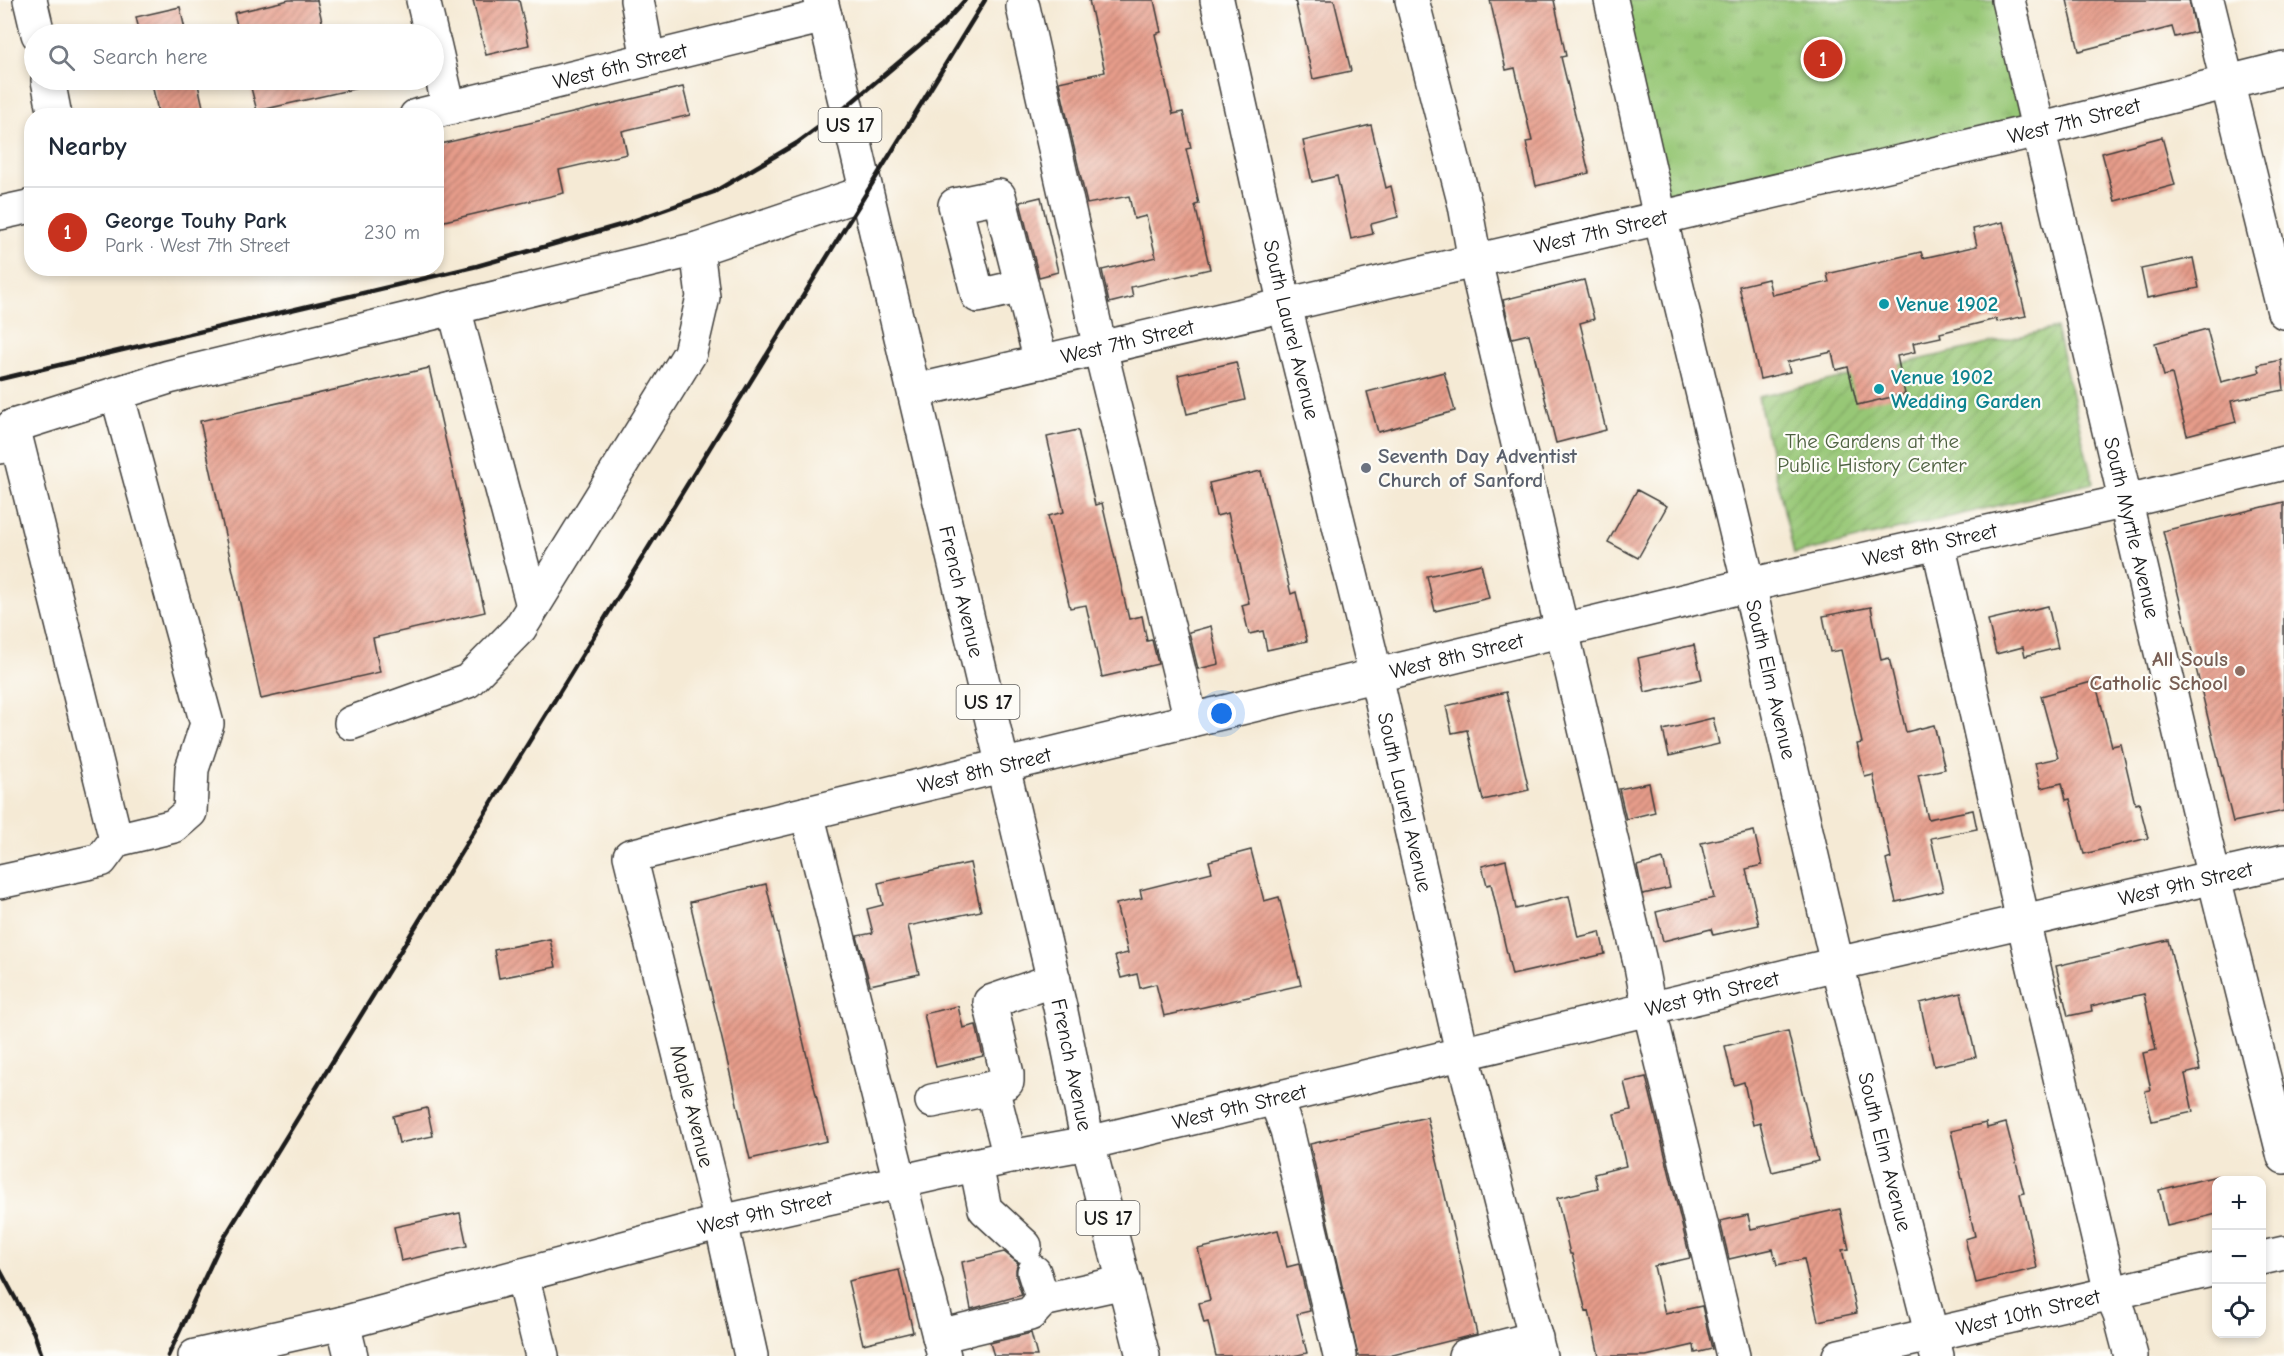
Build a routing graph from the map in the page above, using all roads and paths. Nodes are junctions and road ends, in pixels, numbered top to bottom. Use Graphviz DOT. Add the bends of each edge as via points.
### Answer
graph roads {
  1 [pos="30,0"];
  2 [pos="423,0"];
  3 [pos="637,0"];
  4 [pos="1217,0"];
  5 [pos="1412,0"];
  6 [pos="1611,0"];
  7 [pos="2008,0"];
  8 [pos="2207,0"];
  9 [pos="1023,7"];
  10 [pos="823,8"];
  11 [pos="36,24"];
  12 [pos="429,24"];
  13 [pos="648,59"];
  14 [pos="2284,68"];
  15 [pos="2228,82"];
  16 [pos="444,87"];
  17 [pos="50,90"];
  18 [pos="54,108"];
  19 [pos="449,108"];
  20 [pos="444,109"];
  21 [pos="2038,130"];
  22 [pos="866,192"];
  23 [pos="24,208"];
  24 [pos="0,213"];
  25 [pos="1660,217"];
  26 [pos="697,249"];
  27 [pos="1475,261"];
  28 [pos="1022,286"];
  29 [pos="1286,306"];
  30 [pos="454,308"];
  31 [pos="2284,312"];
  32 [pos="1100,348"];
  33 [pos="1041,362"];
  34 [pos="915,391"];
  35 [pos="117,394"];
  36 [pos="7,437"];
  37 [pos="2284,463"];
  38 [pos="2127,501"];
  39 [pos="1938,543"];
  40 [pos="1749,585"];
  41 [pos="533,606"];
  42 [pos="1561,631"];
  43 [pos="1376,676"];
  44 [pos="1191,720"];
  45 [pos="351,723"];
  46 [pos="1004,765"];
  47 [pos="807,813"];
  48 [pos="116,840"];
  49 [pos="630,856"];
  50 [pos="2284,861"];
  51 [pos="2214,878"];
  52 [pos="0,882"];
  53 [pos="2024,921"];
  54 [pos="1837,964"];
  55 [pos="1054,980"];
  56 [pos="1649,1008"];
  57 [pos="1462,1052"];
  58 [pos="992,1088"];
  59 [pos="1275,1098"];
  60 [pos="932,1101"];
  61 [pos="1088,1143"];
  62 [pos="1010,1157"];
  63 [pos="2284,1157"];
  64 [pos="976,1164"];
  65 [pos="900,1182"];
  66 [pos="721,1222"];
  67 [pos="2284,1253"];
  68 [pos="2266,1257"];
  69 [pos="2212,1270"];
  70 [pos="1034,1273"];
  71 [pos="522,1275"];
  72 [pos="1125,1282"];
  73 [pos="2111,1293"];
  74 [pos="343,1323"];
  75 [pos="1934,1345"];
  76 [pos="941,1346"];
  77 [pos="1538,1347"];
  78 [pos="195,1356"];
  79 [pos="351,1356"];
  80 [pos="542,1356"];
  81 [pos="751,1356"];
  82 [pos="1143,1356"];
  83 [pos="1340,1356"];
  84 [pos="1465,1356"];
  85 [pos="1733,1356"];
  86 [pos="1839,1356"];
  87 [pos="2131,1356"];
  1 -- 11 [label="street"];
  2 -- 12 [label="street"];
  3 -- 13 [label="street"];
  4 -- 29 [label="street, South Laurel Avenue"];
  5 -- 27 [label="street" via="1465,205"];
  6 -- 25 [label="street, South Elm Avenue"];
  7 -- 21 [label="street, South Myrtle Avenue"];
  8 -- 15 [label="street"];
  9 -- 32 [label="street"];
  10 -- 13 [label="street, West 6th Street"];
  10 -- 22 [label="street, French Avenue / US 17"];
  13 -- 19 [label="street, West 6th Street"];
  14 -- 15 [label="street, West 7th Street"];
  15 -- 21 [label="street, West 7th Street"];
  15 -- 31 [label="street"];
  16 -- 19 [label="street"];
  17 -- 18 [label="street"];
  19 -- 20 [label="street, West 6th Street"];
  21 -- 25 [label="street, West 7th Street"];
  21 -- 38 [label="street, South Myrtle Avenue"];
  22 -- 26 [label="street"];
  22 -- 34 [label="street, French Avenue / US 17"];
  23 -- 24 [label="street"];
  25 -- 27 [label="street, West 7th Street"];
  25 -- 40 [label="street, South Elm Avenue"];
  26 -- 30 [label="street"];
  26 -- 41 [label="street" via="703,297 690,353"];
  27 -- 29 [label="street, West 7th Street"];
  27 -- 42 [label="street"];
  28 -- 33 [label="street"];
  29 -- 32 [label="street, West 7th Street"];
  29 -- 43 [label="street, South Laurel Avenue"];
  30 -- 35 [label="street" via="170,377"];
  30 -- 41 [label="street"];
  32 -- 33 [label="street, West 7th Street"];
  32 -- 44 [label="street"];
  33 -- 34 [label="street, West 7th Street"];
  34 -- 46 [label="street, French Avenue / US 17"];
  35 -- 36 [label="street"];
  35 -- 48 [label="street" via="207,724 192,769 190,812 174,826"];
  36 -- 48 [label="street"];
  37 -- 38 [label="street, West 8th Street"];
  38 -- 39 [label="street, West 8th Street"];
  38 -- 51 [label="street, South Myrtle Avenue"];
  39 -- 40 [label="street, West 8th Street"];
  39 -- 53 [label="street"];
  40 -- 42 [label="street, West 8th Street"];
  40 -- 54 [label="street, South Elm Avenue"];
  41 -- 45 [label="street" via="520,628 468,681"];
  42 -- 43 [label="street, West 8th Street"];
  42 -- 56 [label="street"];
  43 -- 44 [label="street, West 8th Street"];
  43 -- 57 [label="street, South Laurel Avenue"];
  44 -- 46 [label="street, West 8th Street"];
  46 -- 47 [label="street, West 8th Street"];
  46 -- 55 [label="street, French Avenue / US 17"];
  47 -- 49 [label="street, West 8th Street"];
  47 -- 65 [label="street"];
  48 -- 52 [label="street" via="101,860"];
  49 -- 66 [label="street, Maple Avenue"];
  50 -- 51 [label="street, West 9th Street"];
  51 -- 53 [label="street, West 9th Street"];
  51 -- 63 [label="street, South Myrtle Avenue"];
  53 -- 54 [label="street, West 9th Street"];
  53 -- 73 [label="street"];
  54 -- 56 [label="street, West 9th Street"];
  54 -- 75 [label="street, South Elm Avenue"];
  55 -- 58 [label="street" via="990,1002 1008,1078"];
  55 -- 61 [label="street, French Avenue / US 17"];
  56 -- 57 [label="street, West 9th Street"];
  56 -- 85 [label="street"];
  57 -- 59 [label="street, West 9th Street"];
  57 -- 77 [label="street, South Laurel Avenue"];
  58 -- 60 [label="street"];
  58 -- 62 [label="street"];
  59 -- 61 [label="street, West 9th Street"];
  59 -- 83 [label="street" via="1287,1130"];
  61 -- 62 [label="street, West 9th Street"];
  61 -- 72 [label="street, French Avenue / US 17"];
  62 -- 64 [label="street, West 9th Street"];
  64 -- 65 [label="street, West 9th Street"];
  64 -- 70 [label="street" via="985,1209"];
  65 -- 66 [label="street, West 9th Street"];
  65 -- 76 [label="street"];
  66 -- 71 [label="street, West 9th Street"];
  66 -- 81 [label="street, Maple Avenue"];
  67 -- 68 [label="street"];
  69 -- 73 [label="street, West 10th Street"];
  70 -- 72 [label="street"];
  70 -- 76 [label="street" via="1030,1314"];
  71 -- 74 [label="street, West 9th Street"];
  71 -- 80 [label="street"];
  72 -- 82 [label="street, French Avenue / US 17"];
  73 -- 75 [label="street, West 10th Street"];
  73 -- 87 [label="street"];
  74 -- 78 [label="street, West 9th Street"];
  74 -- 79 [label="street"];
  75 -- 86 [label="street, West 10th Street"];
  77 -- 84 [label="street"];
}
